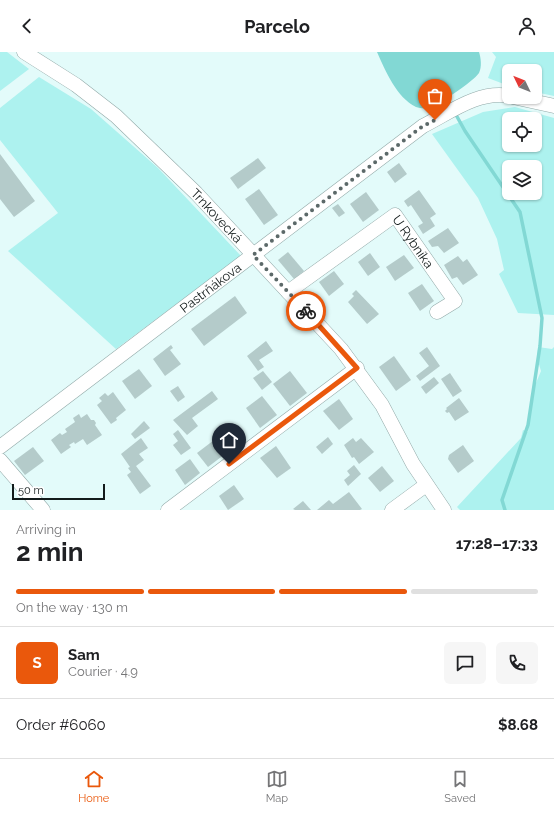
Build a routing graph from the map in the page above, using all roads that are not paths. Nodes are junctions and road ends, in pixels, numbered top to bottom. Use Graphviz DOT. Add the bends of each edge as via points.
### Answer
graph roads {
  1 [pos="24,52"];
  2 [pos="502,95"];
  3 [pos="542,103"];
  4 [pos="554,106"];
  5 [pos="253,255"];
  6 [pos="288,292"];
  7 [pos="437,312"];
  8 [pos="357,368"];
  9 [pos="0,447"];
  10 [pos="0,460"];
  11 [pos="426,485"];
  12 [pos="43,510"];
  13 [pos="168,510"];
  14 [pos="392,510"];
  15 [pos="444,510"];
  1 -- 5 [label="street, Trnkovecká" via="76,85 116,116 196,193"];
  2 -- 5 [label="street, Pastrňákova" via="471,101 423,126"];
  3 -- 4 [label="street"];
  5 -- 6 [label="street, Trnkovecká"];
  5 -- 9 [label="street, Pastrňákova"];
  6 -- 7 [label="street, U Rybníka" via="395,215 454,301"];
  6 -- 8 [label="street, Trnkovecká"];
  8 -- 11 [label="street, Trnkovecká" via="382,405"];
  8 -- 13 [label="street"];
  10 -- 12 [label="street"];
  11 -- 14 [label="street"];
  11 -- 15 [label="street, Trnkovecká"];
}
